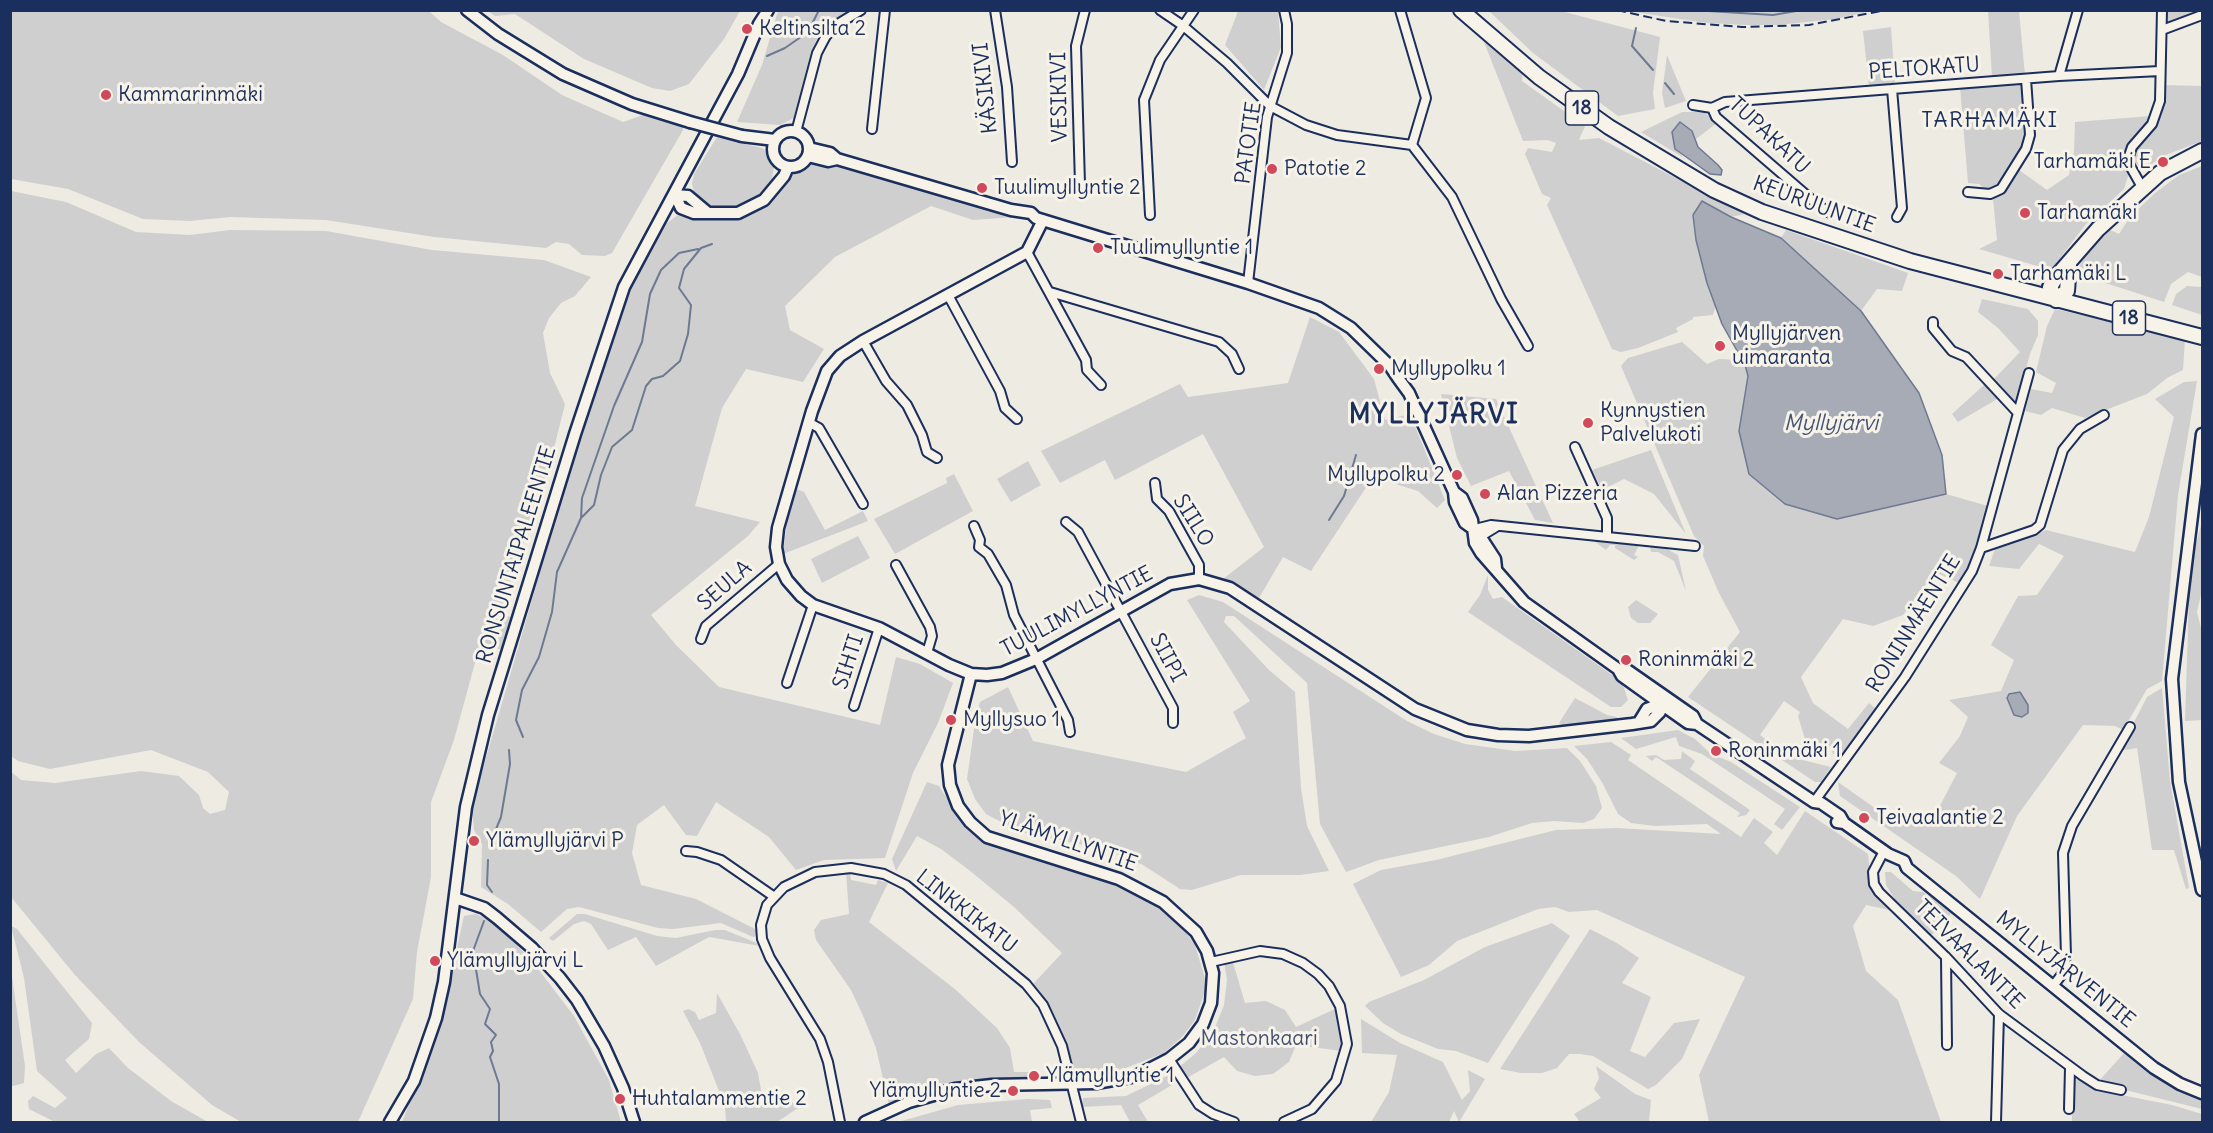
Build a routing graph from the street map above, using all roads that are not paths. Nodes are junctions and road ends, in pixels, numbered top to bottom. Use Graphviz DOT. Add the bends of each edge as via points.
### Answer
graph roads {
  1 [pos="467,10"];
  2 [pos="760,10"];
  3 [pos="768,10"];
  4 [pos="861,10"];
  5 [pos="885,10"];
  6 [pos="995,10"];
  7 [pos="1085,10"];
  8 [pos="1160,10"];
  9 [pos="1194,10"];
  10 [pos="1284,10"];
  11 [pos="1400,10"];
  12 [pos="1461,10"];
  13 [pos="2078,10"];
  14 [pos="2162,10"];
  15 [pos="2202,15"];
  16 [pos="759,24"];
  17 [pos="1182,25"];
  18 [pos="2162,30"];
  19 [pos="2160,71"];
  20 [pos="2060,75"];
  21 [pos="2026,79"];
  22 [pos="1892,89"];
  23 [pos="1693,105"];
  24 [pos="1270,106"];
  25 [pos="1713,108"];
  26 [pos="872,129"];
  27 [pos="796,132"];
  28 [pos="774,144"];
  29 [pos="1412,145"];
  30 [pos="808,152"];
  31 [pos="2201,155"];
  32 [pos="1012,162"];
  33 [pos="784,165"];
  34 [pos="1080,184"];
  35 [pos="2142,187"];
  36 [pos="1968,192"];
  37 [pos="675,195"];
  38 [pos="1830,213"];
  39 [pos="1150,214"];
  40 [pos="1897,217"];
  41 [pos="1039,219"];
  42 [pos="1027,252"];
  43 [pos="1248,283"];
  44 [pos="1050,292"];
  45 [pos="948,295"];
  46 [pos="2055,300"];
  47 [pos="1933,322"];
  48 [pos="2202,337"];
  49 [pos="863,341"];
  50 [pos="1528,346"];
  51 [pos="1239,369"];
  52 [pos="2029,373"];
  53 [pos="1101,385"];
  54 [pos="2018,413"];
  55 [pos="2104,415"];
  56 [pos="1017,419"];
  57 [pos="808,422"];
  58 [pos="2202,434"];
  59 [pos="1575,447"];
  60 [pos="937,458"];
  61 [pos="1155,483"];
  62 [pos="863,504"];
  63 [pos="1066,522"];
  64 [pos="974,526"];
  65 [pos="1474,531"];
  66 [pos="1607,536"];
  67 [pos="1695,546"];
  68 [pos="1981,548"];
  69 [pos="779,564"];
  70 [pos="896,565"];
  71 [pos="1199,579"];
  72 [pos="813,605"];
  73 [pos="1121,611"];
  74 [pos="879,628"];
  75 [pos="701,639"];
  76 [pos="927,653"];
  77 [pos="1036,658"];
  78 [pos="971,674"];
  79 [pos="787,682"];
  80 [pos="1664,702"];
  81 [pos="854,706"];
  82 [pos="1173,723"];
  83 [pos="2130,727"];
  84 [pos="1070,732"];
  85 [pos="1814,802"];
  86 [pos="686,851"];
  87 [pos="1886,853"];
  88 [pos="2202,890"];
  89 [pos="773,896"];
  90 [pos="455,898"];
  91 [pos="1946,957"];
  92 [pos="1211,962"];
  93 [pos="2053,986"];
  94 [pos="1999,1014"];
  95 [pos="1947,1045"];
  96 [pos="1169,1059"];
  97 [pos="2070,1068"];
  98 [pos="1072,1083"];
  99 [pos="2121,1090"];
  100 [pos="2202,1093"];
  101 [pos="2069,1109"];
  102 [pos="390,1122"];
  103 [pos="634,1122"];
  104 [pos="840,1122"];
  105 [pos="865,1122"];
  106 [pos="1081,1122"];
  107 [pos="1234,1122"];
  108 [pos="1284,1122"];
  109 [pos="1996,1122"];
  1 -- 28 [label="street, bridge" via="563,74 632,104"];
  2 -- 16 [label="street, RONSUNTAIPALEENTIE"];
  3 -- 16 [label="street, RONSUNTAIPALEENTIE"];
  4 -- 27 [label="street" via="826,36 817,53"];
  5 -- 26 [label="street"];
  6 -- 32 [label="street, KÄSIKIVI" via="1007,87"];
  7 -- 34 [label="street, VESIKIVI" via="1076,46"];
  8 -- 17 [label="street"];
  9 -- 17 [label="street"];
  10 -- 24 [label="street, PATOTIE" via="1287,53"];
  11 -- 29 [label="street" via="1426,98"];
  12 -- 46 [label="highway, KEURUUNTIE / 18" via="1539,77 1609,127 1714,190 1762,212 1910,261"];
  13 -- 20 [label="street"];
  14 -- 18 [label="street"];
  15 -- 18 [label="street"];
  16 -- 37 [label="street, RONSUNTAIPALEENTIE" via="738,74"];
  17 -- 24 [label="street"];
  17 -- 39 [label="street" via="1160,60 1144,100"];
  18 -- 19 [label="street"];
  19 -- 20 [label="street, PELTOKATU"];
  19 -- 35 [label="street" via="2160,102 2152,124 2129,156 2129,164"];
  20 -- 21 [label="street, PELTOKATU"];
  21 -- 22 [label="street, PELTOKATU"];
  21 -- 36 [label="street" via="2030,135 2026,149 2001,189 1990,194"];
  22 -- 25 [label="street, PELTOKATU" via="1725,102"];
  22 -- 40 [label="street" via="1902,208"];
  23 -- 25 [label="street, PELTOKATU"];
  24 -- 29 [label="street" via="1337,135"];
  24 -- 43 [label="street, PATOTIE"];
  25 -- 38 [label="street, TUPAKATU" via="1716,117"];
  27 -- 28 [label="street" via="784,133"];
  27 -- 30 [label="street" via="806,140"];
  28 -- 33 [label="street" via="775,158"];
  29 -- 50 [label="street" via="1452,197"];
  30 -- 33 [label="street" via="800,164"];
  30 -- 41 [label="street, MYLLYJÄRVENTIE" via="828,161 837,159 1031,213"];
  31 -- 35 [label="highway" via="2170,168"];
  33 -- 37 [label="street" via="778,182 764,200 746,211 721,215 707,212 688,196"];
  35 -- 46 [label="highway" via="2060,272 2050,287"];
  37 -- 90 [label="street, RONSUNTAIPALEENTIE" via="624,287 564,468 488,715 466,807"];
  41 -- 42 [label="street"];
  41 -- 43 [label="street, MYLLYJÄRVENTIE"];
  42 -- 44 [label="street"];
  42 -- 45 [label="street"];
  43 -- 65 [label="street, MYLLYJÄRVENTIE" via="1319,308 1351,328 1383,358 1409,393 1455,502"];
  44 -- 51 [label="street" via="1218,342 1232,354"];
  44 -- 53 [label="street" via="1088,364 1087,370"];
  45 -- 49 [label="street"];
  45 -- 56 [label="street" via="1000,391 1005,408"];
  46 -- 48 [label="highway, KEURUUNTIE / 18"];
  47 -- 54 [label="street" via="1933,328 1952,351 1966,357"];
  49 -- 57 [label="street" via="840,356 827,371"];
  49 -- 60 [label="street" via="886,381 907,405 927,452"];
  52 -- 54 [label="street, RONINMÄENTIE"];
  54 -- 68 [label="street, RONINMÄENTIE"];
  55 -- 68 [label="street" via="2080,429 2063,450 2040,525"];
  57 -- 62 [label="street" via="819,428"];
  57 -- 69 [label="street" via="778,528"];
  58 -- 88 [label="street" via="2178,618 2174,694 2179,782"];
  59 -- 66 [label="street" via="1607,518"];
  61 -- 71 [label="street, SIILO" via="1157,499 1169,511 1198,565"];
  63 -- 73 [label="street, SIIPI" via="1078,532"];
  64 -- 77 [label="street" via="979,547 988,554 1006,585 1014,615"];
  65 -- 66 [label="street" via="1483,535 1496,526"];
  65 -- 80 [label="street, MYLLYJÄRVENTIE" via="1475,543 1488,563 1524,602 1618,669 1622,676"];
  66 -- 67 [label="street"];
  68 -- 85 [label="street, RONINMÄENTIE" via="1972,571 1905,677"];
  69 -- 72 [label="street, TUULIMYLLYNTIE" via="787,580"];
  69 -- 75 [label="street, SEULA" via="706,626"];
  70 -- 76 [label="street" via="930,627 932,636"];
  71 -- 73 [label="street, TUULIMYLLYNTIE" via="1170,584"];
  71 -- 80 [label="street, TUULIMYLLYNTIE" via="1230,588 1415,709 1467,730 1529,736 1639,722 1647,709"];
  72 -- 74 [label="street, TUULIMYLLYNTIE"];
  72 -- 79 [label="street"];
  73 -- 77 [label="street, TUULIMYLLYNTIE"];
  73 -- 82 [label="street, SIIPI" via="1173,708"];
  74 -- 76 [label="street, TUULIMYLLYNTIE"];
  74 -- 81 [label="street, SIHTI"];
  76 -- 78 [label="street, TUULIMYLLYNTIE"];
  77 -- 78 [label="street, TUULIMYLLYNTIE" via="1002,673"];
  77 -- 84 [label="street" via="1068,720"];
  78 -- 92 [label="street, YLÄMYLLYNTIE" via="948,765 954,795 970,822 987,837 1143,889 1182,916 1196,932"];
  80 -- 85 [label="street, MYLLYJÄRVENTIE" via="1688,723 1697,724"];
  83 -- 93 [label="street" via="2072,826 2063,853 2066,956 2063,973"];
  85 -- 87 [label="street, MYLLYJÄRVENTIE" via="1836,822 1844,823"];
  86 -- 89 [label="street" via="721,860"];
  87 -- 91 [label="street, TEIVAALANTIE" via="1874,872 1874,884"];
  87 -- 93 [label="street, MYLLYJÄRVENTIE" via="1895,855"];
  89 -- 98 [label="street, LINKKIKATU" via="796,880 831,869 862,869 906,885 1026,984 1054,1025"];
  89 -- 104 [label="street" via="761,925 764,946 820,1039"];
  90 -- 102 [label="street, RONSUNTAIPALEENTIE" via="436,1018 414,1081"];
  90 -- 103 [label="street" via="483,908 497,918 532,948 566,986 604,1046"];
  91 -- 94 [label="street, TEIVAALANTIE"];
  91 -- 95 [label="street"];
  92 -- 96 [label="street, YLÄMYLLYNTIE" via="1212,1003 1203,1024"];
  92 -- 108 [label="street" via="1260,951 1283,954 1318,974 1340,1006 1347,1044 1336,1081 1312,1109"];
  93 -- 100 [label="street, MYLLYJÄRVENTIE" via="2154,1068"];
  94 -- 97 [label="street, TEIVAALANTIE"];
  94 -- 109 [label="street"];
  96 -- 98 [label="street, YLÄMYLLYNTIE" via="1117,1081"];
  96 -- 107 [label="street" via="1200,1105"];
  97 -- 99 [label="street, TEIVAALANTIE" via="2097,1085"];
  97 -- 101 [label="street"];
  98 -- 105 [label="street, YLÄMYLLYNTIE" via="955,1089 909,1102"];
  98 -- 106 [label="street, LINKKIKATU"];
}
